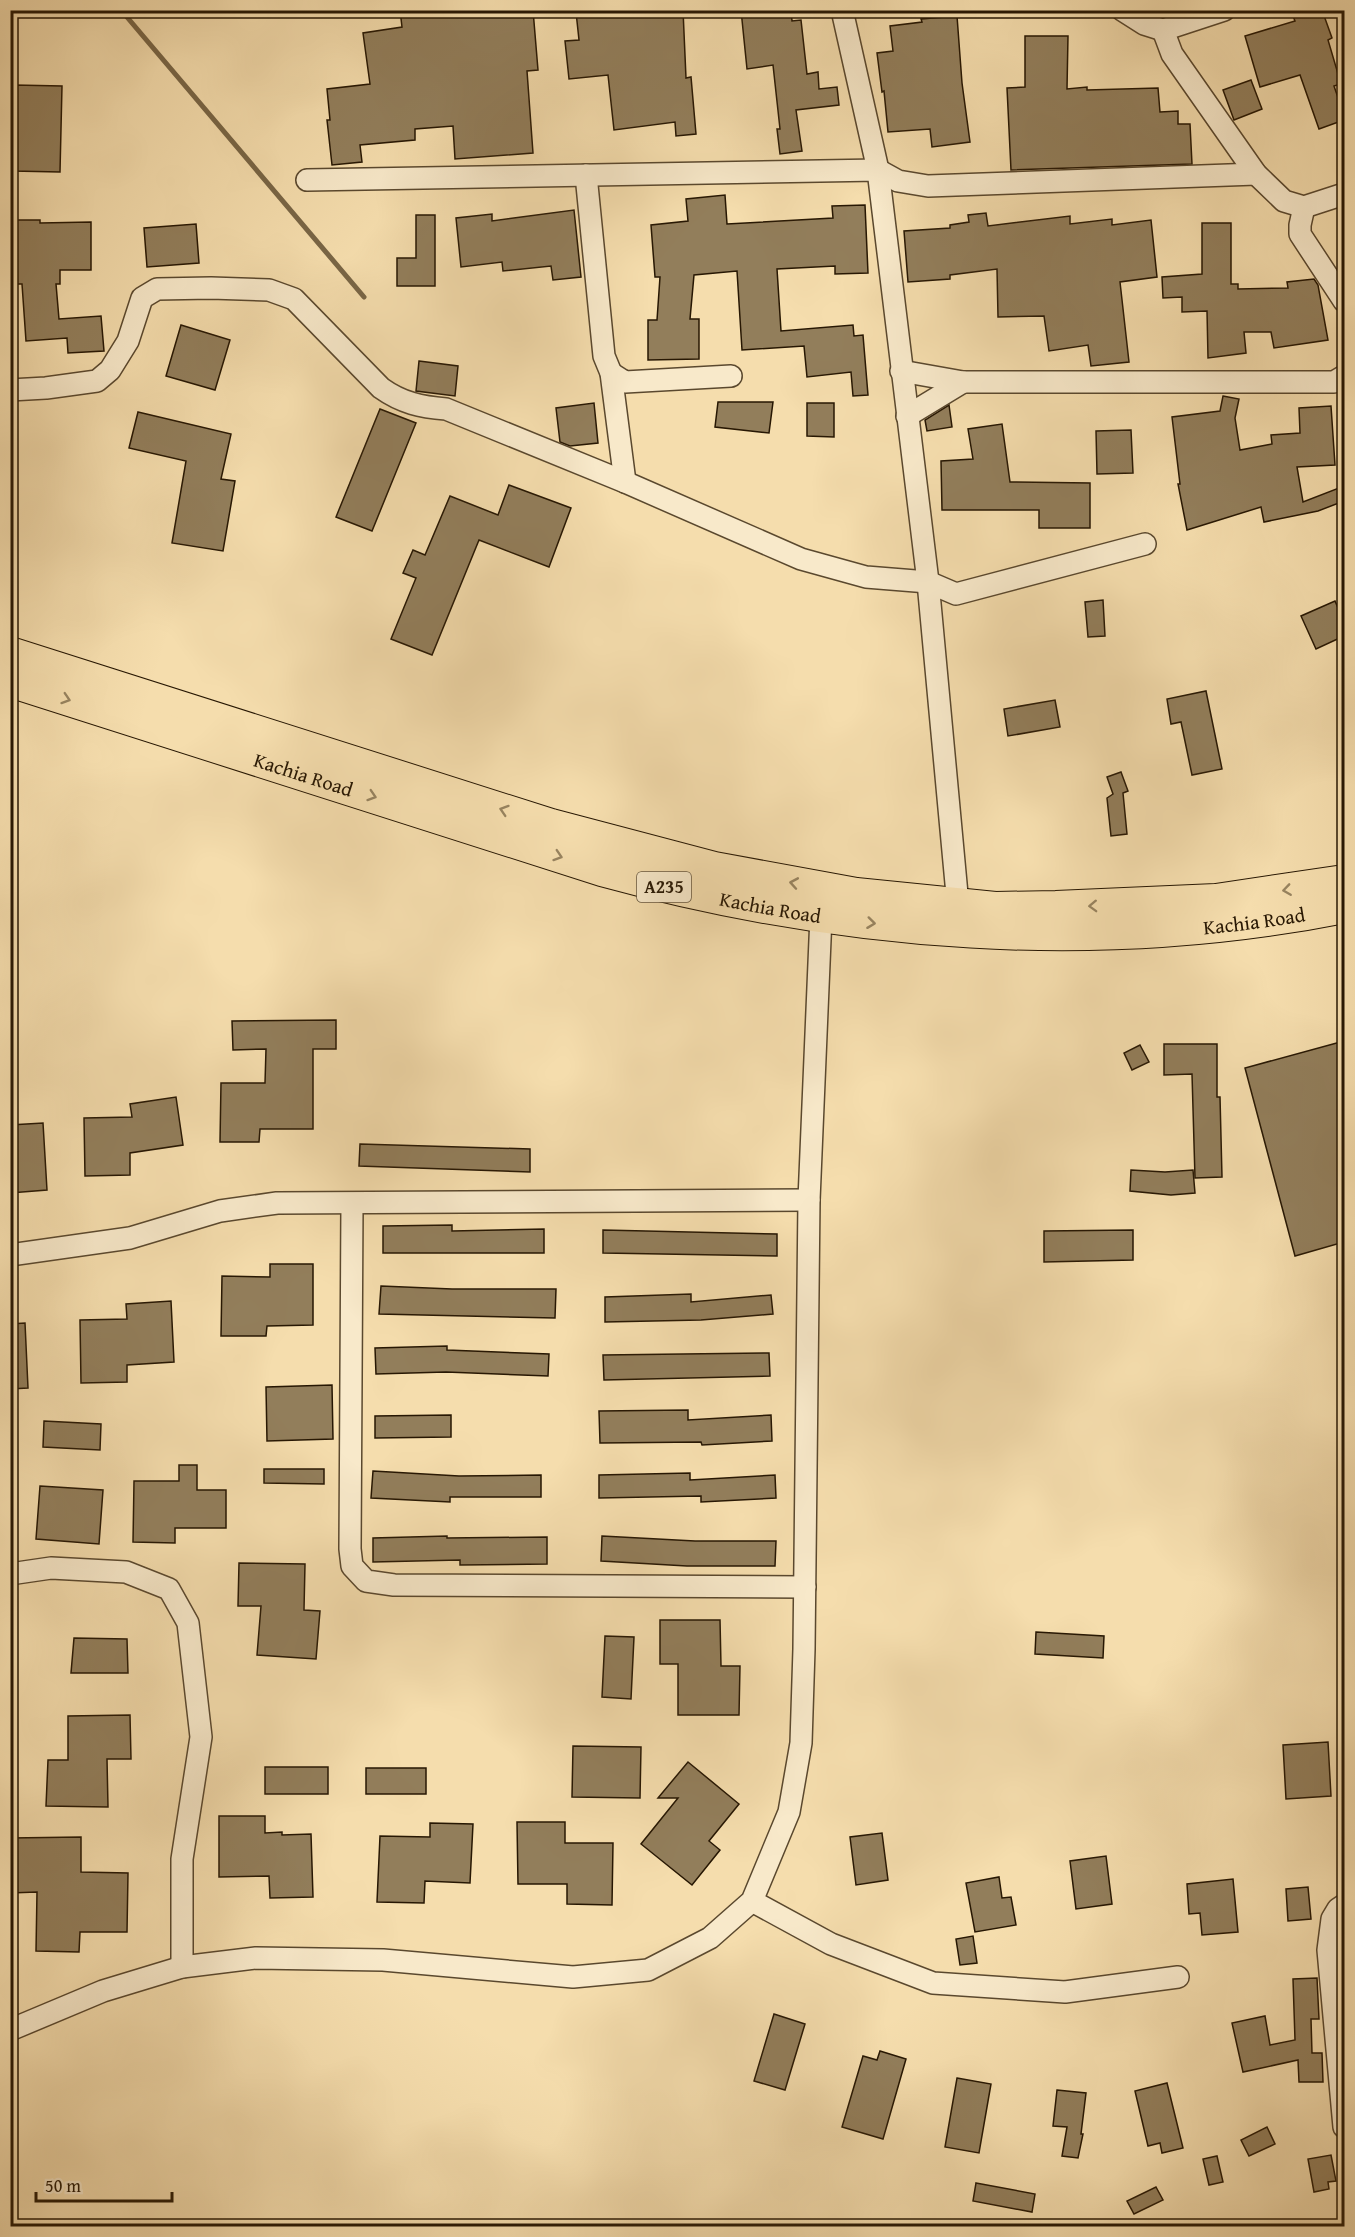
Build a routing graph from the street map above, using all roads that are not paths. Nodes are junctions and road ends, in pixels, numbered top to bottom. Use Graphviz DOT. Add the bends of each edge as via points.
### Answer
graph roads {
  1 [pos="842,10"];
  2 [pos="1122,10"];
  3 [pos="1224,10"];
  4 [pos="1163,30"];
  5 [pos="878,170"];
  6 [pos="1257,174"];
  7 [pos="586,175"];
  8 [pos="307,180"];
  9 [pos="1344,194"];
  10 [pos="1304,207"];
  11 [pos="1344,301"];
  12 [pos="901,371"];
  13 [pos="611,373"];
  14 [pos="731,376"];
  15 [pos="1344,376"];
  16 [pos="963,382"];
  17 [pos="10,390"];
  18 [pos="907,416"];
  19 [pos="625,482"];
  20 [pos="1145,544"];
  21 [pos="927,582"];
  22 [pos="10,653"];
  23 [pos="10,681"];
  24 [pos="1344,881"];
  25 [pos="958,905"];
  26 [pos="1344,908"];
  27 [pos="821,916"];
  28 [pos="809,1200"];
  29 [pos="352,1204"];
  30 [pos="10,1256"];
  31 [pos="10,1574"];
  32 [pos="805,1587"];
  33 [pos="752,1901"];
  34 [pos="1344,1905"];
  35 [pos="182,1967"];
  36 [pos="1178,1977"];
  37 [pos="10,2030"];
  38 [pos="1344,2127"];
  1 -- 5 [label="street"];
  2 -- 4 [label="street"];
  3 -- 4 [label="street"];
  4 -- 6 [label="street" via="1172,54"];
  5 -- 6 [label="street" via="898,181 928,186"];
  5 -- 7 [label="street"];
  5 -- 12 [label="street"];
  6 -- 10 [label="street" via="1284,201"];
  7 -- 8 [label="street"];
  7 -- 13 [label="street" via="604,356"];
  9 -- 10 [label="street"];
  10 -- 11 [label="street" via="1300,234"];
  12 -- 16 [label="street"];
  12 -- 18 [label="street"];
  13 -- 14 [label="street" via="625,382"];
  13 -- 19 [label="street"];
  15 -- 16 [label="street" via="1334,382"];
  16 -- 18 [label="street"];
  17 -- 19 [label="street" via="97,381 110,370 128,341 142,298 157,289 269,290 294,299 396,399 446,410"];
  18 -- 21 [label="street"];
  19 -- 21 [label="street" via="801,559 866,577"];
  20 -- 21 [label="street" via="956,594"];
  21 -- 25 [label="street"];
  25 -- 22 [label="highway, Kachia Road / A235, one-way" via="801,885 639,849 551,825"];
  23 -- 27 [label="highway, Kachia Road / A235, one-way" via="602,870 669,888"];
  24 -- 25 [label="highway, Kachia Road / A235, one-way" via="1216,900 1056,908"];
  27 -- 26 [label="highway, Kachia Road / A235, one-way" via="891,926 1038,935 1202,929"];
  27 -- 28 [label="street"];
  28 -- 29 [label="street"];
  28 -- 32 [label="street"];
  29 -- 30 [label="street" via="277,1203 220,1211 130,1238"];
  29 -- 32 [label="street" via="350,1549 352,1566 366,1581 394,1585"];
  31 -- 35 [label="street" via="51,1568 126,1572 169,1589 188,1623 201,1737 182,1859"];
  32 -- 33 [label="street" via="801,1743 789,1812"];
  33 -- 35 [label="street" via="710,1938 648,1970 573,1977 384,1959 256,1958"];
  33 -- 36 [label="street" via="831,1944 933,1983 1065,1992"];
  34 -- 38 [label="street" via="1332,1919 1328,1950"];
  35 -- 37 [label="street" via="103,1991"];
}
